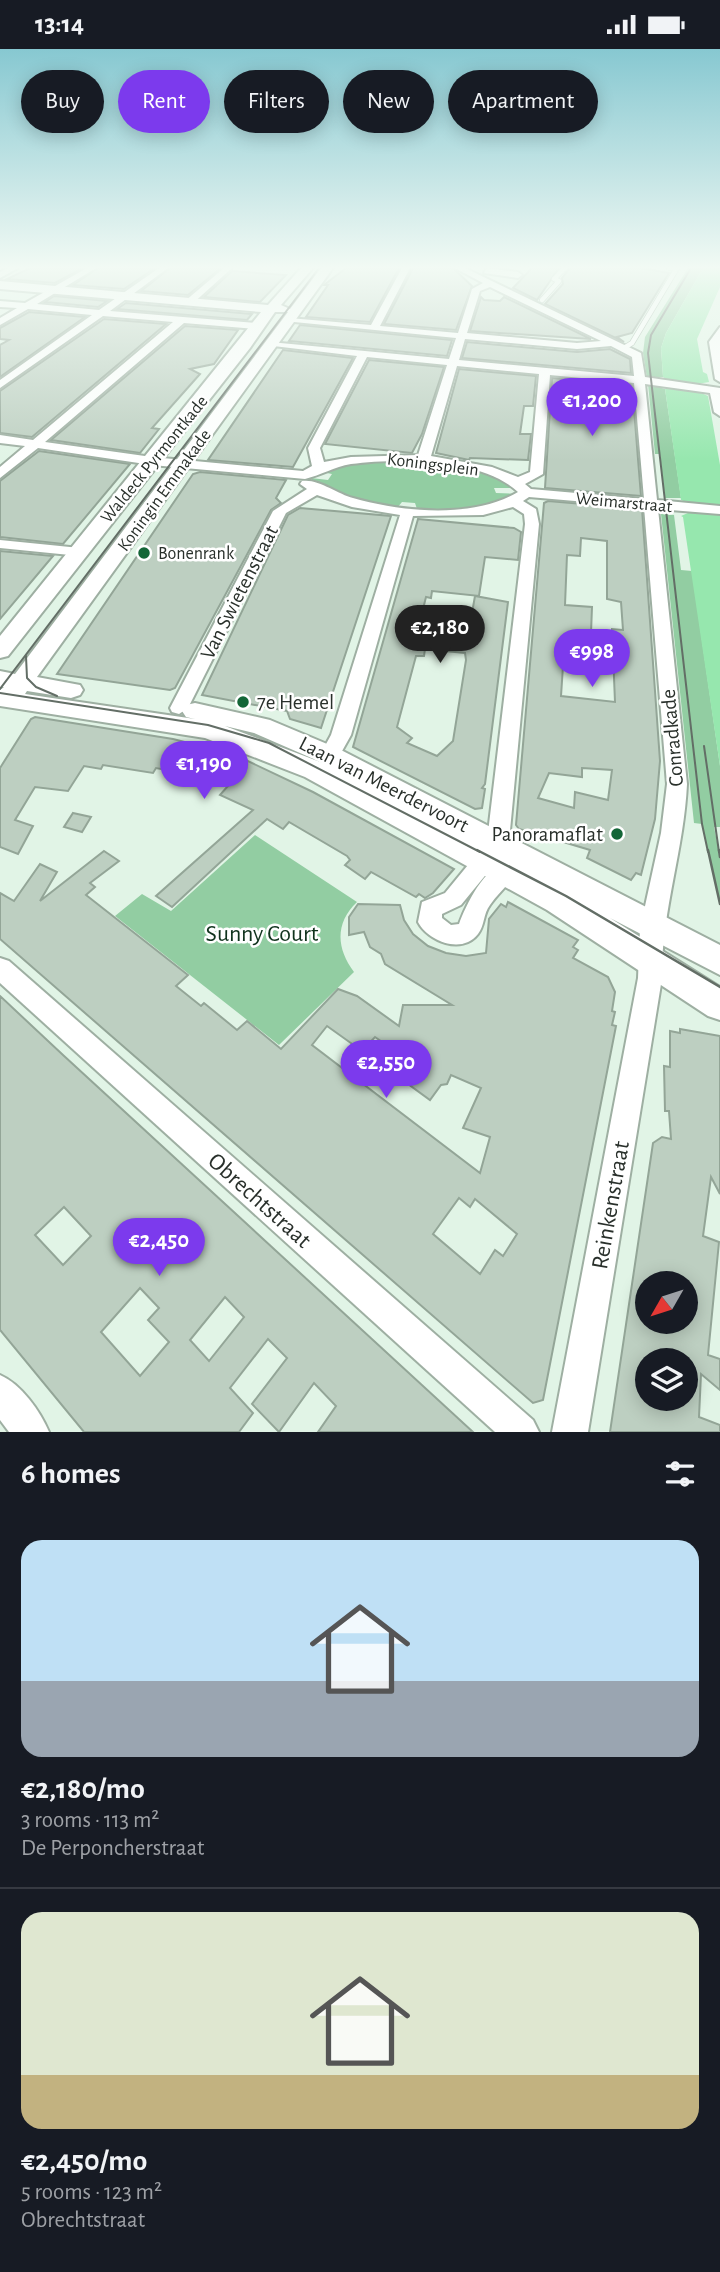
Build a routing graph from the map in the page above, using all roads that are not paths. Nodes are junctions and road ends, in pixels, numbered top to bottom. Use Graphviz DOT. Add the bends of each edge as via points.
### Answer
graph roads {
  1 [pos="71,333"];
  2 [pos="166,333"];
  3 [pos="252,333"];
  4 [pos="258,333"];
  5 [pos="280,333"];
  6 [pos="423,333"];
  7 [pos="462,333"];
  8 [pos="592,333"];
  9 [pos="638,333"];
  10 [pos="719,333"];
  11 [pos="461,336"];
  12 [pos="275,340"];
  13 [pos="619,346"];
  14 [pos="363,354"];
  15 [pos="454,363"];
  16 [pos="545,372"];
  17 [pos="640,380"];
  18 [pos="0,385"];
  19 [pos="718,387"];
  20 [pos="720,412"];
  21 [pos="0,439"];
  22 [pos="35,444"];
  23 [pos="423,460"];
  24 [pos="152,461"];
  25 [pos="184,464"];
  26 [pos="319,467"];
  27 [pos="0,474"];
  28 [pos="310,482"];
  29 [pos="520,493"];
  30 [pos="653,505"];
  31 [pos="720,510"];
  32 [pos="408,511"];
  33 [pos="0,544"];
  34 [pos="32,547"];
  35 [pos="80,552"];
  36 [pos="0,650"];
  37 [pos="4,693"];
  38 [pos="179,708"];
  39 [pos="330,755"];
  40 [pos="496,857"];
  41 [pos="651,926"];
  42 [pos="720,961"];
  43 [pos="0,968"];
  44 [pos="649,968"];
  45 [pos="720,1005"];
  46 [pos="0,1392"];
  47 [pos="31,1432"];
  48 [pos="521,1432"];
  49 [pos="570,1432"];
  1 -- 18 [label="street"];
  2 -- 22 [label="street"];
  3 -- 24 [label="main road, Waldeck Pyrmontkade"];
  4 -- 12 [label="street"];
  5 -- 12 [label="street, Koningin Emmakade"];
  6 -- 11 [label="street"];
  7 -- 11 [label="street"];
  8 -- 13 [label="street"];
  9 -- 13 [label="lane" via="632,343"];
  10 -- 19 [label="street" via="714,342"];
  11 -- 13 [label="street"];
  11 -- 15 [label="street"];
  12 -- 14 [label="street"];
  12 -- 25 [label="street, Koningin Emmakade"];
  13 -- 17 [label="street, Conradkade" via="637,355"];
  14 -- 15 [label="street"];
  14 -- 26 [label="street" via="314,448"];
  15 -- 16 [label="street"];
  15 -- 23 [label="street"];
  16 -- 17 [label="street"];
  16 -- 29 [label="street" via="536,474"];
  17 -- 19 [label="street"];
  17 -- 30 [label="street, Conradkade"];
  19 -- 20 [label="street"];
  21 -- 22 [label="street"];
  22 -- 24 [label="street"];
  22 -- 27 [label="street"];
  23 -- 26 [label="street, Koningsplein" via="368,458"];
  23 -- 29 [label="street, Koningsplein" via="479,468"];
  24 -- 25 [label="street"];
  24 -- 35 [label="street, Waldeck Pyrmontkade"];
  25 -- 28 [label="street"];
  25 -- 37 [label="street, Koningin Emmakade"];
  26 -- 28 [label="street, Koningsplein"];
  28 -- 32 [label="street, Koningsplein" via="354,503"];
  28 -- 38 [label="street, Van Swietenstraat" via="281,511"];
  29 -- 30 [label="street, Weimarstraat"];
  29 -- 32 [label="street, Koningsplein" via="468,512"];
  29 -- 40 [label="street" via="532,524"];
  30 -- 31 [label="street, Weimarstraat"];
  30 -- 41 [label="street, Conradkade" via="677,819"];
  32 -- 39 [label="street" via="341,734"];
  33 -- 34 [label="street"];
  34 -- 35 [label="street"];
  35 -- 36 [label="street, Waldeck Pyrmontkade"];
  37 -- 38 [label="street, Laan van Meerdervoort"];
  37 -- 40 [label="street, Laan van Meerdervoort" via="210,730 315,770"];
  38 -- 39 [label="street, Laan van Meerdervoort" via="261,726"];
  39 -- 40 [label="street, Laan van Meerdervoort"];
  40 -- 41 [label="street, Laan van Meerdervoort"];
  40 -- 44 [label="street, Laan van Meerdervoort"];
  41 -- 42 [label="main road, Laan van Meerdervoort"];
  41 -- 44 [label="street, Conradkade"];
  43 -- 48 [label="street, Obrechtstraat"];
  44 -- 45 [label="street, Laan van Meerdervoort"];
  44 -- 49 [label="street, Reinkenstraat"];
  46 -- 47 [label="street"];
}
